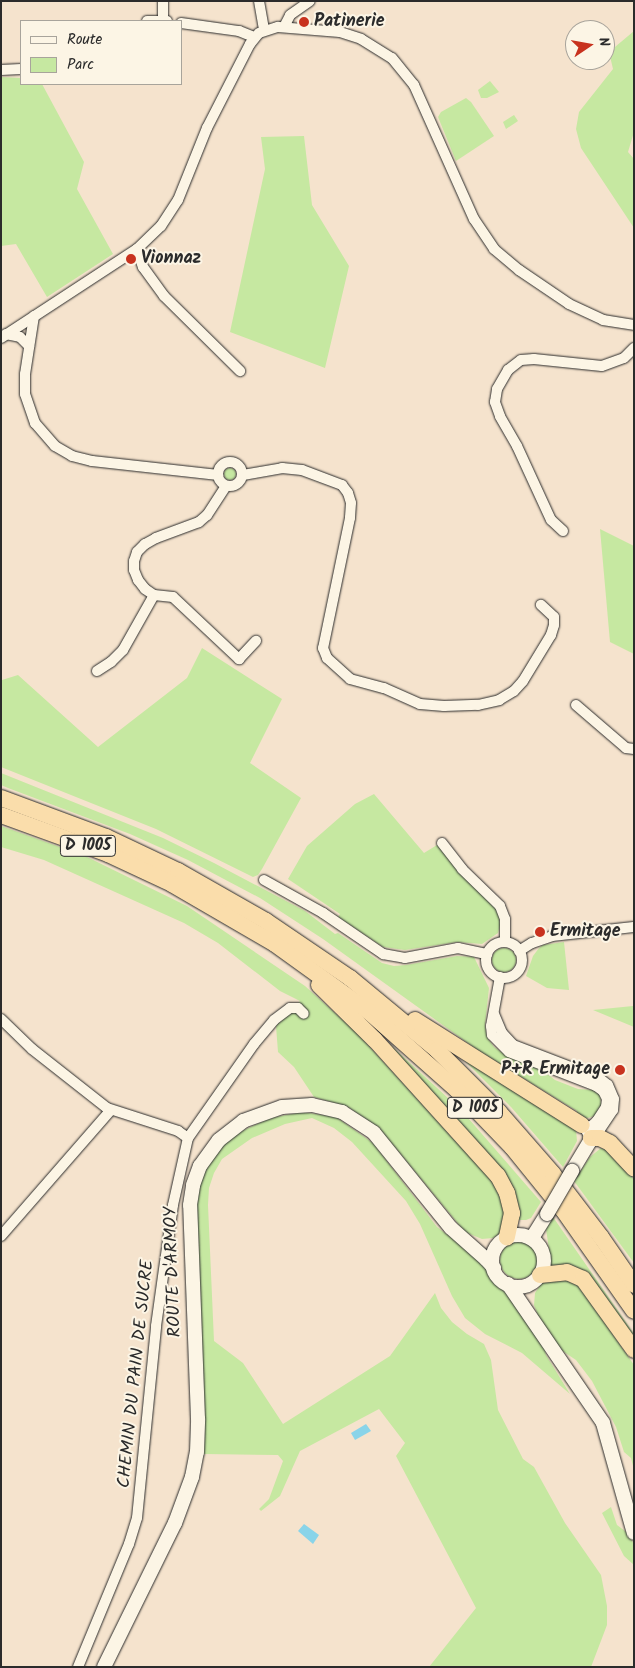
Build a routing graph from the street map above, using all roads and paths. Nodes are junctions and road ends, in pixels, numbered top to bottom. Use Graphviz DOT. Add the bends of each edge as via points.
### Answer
graph roads {
  1 [pos="163,1"];
  2 [pos="259,1"];
  3 [pos="310,1"];
  4 [pos="162,20"];
  5 [pos="182,23"];
  6 [pos="284,27"];
  7 [pos="264,30"];
  8 [pos="254,37"];
  9 [pos="1,70"];
  10 [pos="20,70"];
  11 [pos="136,249"];
  12 [pos="34,316"];
  13 [pos="634,325"];
  14 [pos="4,336"];
  15 [pos="29,346"];
  16 [pos="634,348"];
  17 [pos="240,371"];
  18 [pos="218,475"];
  19 [pos="243,475"];
  20 [pos="226,486"];
  21 [pos="563,531"];
  22 [pos="154,595"];
  23 [pos="541,605"];
  24 [pos="256,641"];
  25 [pos="97,671"];
  26 [pos="576,705"];
  27 [pos="634,749"];
  28 [pos="1,798"];
  29 [pos="1,815"];
  30 [pos="442,843"];
  31 [pos="264,880"];
  32 [pos="634,927"];
  33 [pos="506,942"];
  34 [pos="275,944"];
  35 [pos="519,951"];
  36 [pos="487,954"];
  37 [pos="500,977"];
  38 [pos="350,978"];
  39 [pos="304,1014"];
  40 [pos="1,1019"];
  41 [pos="112,1110"];
  42 [pos="587,1131"];
  43 [pos="188,1138"];
  44 [pos="634,1169"];
  45 [pos="1,1236"];
  46 [pos="460,1236"];
  47 [pos="532,1238"];
  48 [pos="503,1240"];
  49 [pos="494,1268"];
  50 [pos="536,1279"];
  51 [pos="508,1284"];
  52 [pos="634,1285"];
  53 [pos="634,1311"];
  54 [pos="535,1323"];
  55 [pos="634,1350"];
  56 [pos="634,1533"];
  57 [pos="78,1667"];
  58 [pos="104,1667"];
  1 -- 4 [label="street"];
  2 -- 7 [label="street"];
  3 -- 6 [label="street" via="290,15"];
  5 -- 8 [label="street" via="239,31"];
  6 -- 7 [label="street"];
  6 -- 13 [label="street" via="340,32 361,39 392,58 414,84 474,219 494,249 569,304 602,320"];
  7 -- 8 [label="street"];
  8 -- 11 [label="street" via="207,128 173,209 161,226"];
  9 -- 10 [label="street"];
  11 -- 12 [label="street"];
  11 -- 17 [label="street" via="143,267 164,296"];
  12 -- 14 [label="street"];
  12 -- 15 [label="street"];
  14 -- 15 [label="street" via="20,337"];
  15 -- 18 [label="street" via="24,384 27,404 38,427 55,446 72,456 92,461"];
  16 -- 21 [label="street" via="624,358 602,366 521,360 508,370 497,389 495,402 500,416 551,520"];
  18 -- 19 [label="street" via="222,466 230,462 239,466"];
  18 -- 20 [label="street"];
  19 -- 20 [label="street" via="239,484"];
  19 -- 23 [label="street" via="293,468 334,481 348,493 350,518 324,648 327,658 350,679 384,688 420,704 478,705 499,700 523,681 551,635 554,617"];
  20 -- 22 [label="street" via="199,522 156,538 137,552 134,561 138,580"];
  22 -- 24 [label="street" via="173,597 240,659"];
  22 -- 25 [label="street" via="123,650"];
  26 -- 27 [label="street" via="626,748"];
  28 -- 38 [label="highway, D 1005" via="106,837 178,871 266,921"];
  29 -- 34 [label="highway, D 1005" via="137,867"];
  30 -- 33 [label="street" via="462,869 500,906 505,918"];
  31 -- 36 [label="street" via="316,909 383,954 405,958 458,948"];
  32 -- 35 [label="street" via="552,936"];
  33 -- 35 [label="street"];
  33 -- 36 [label="street" via="494,945"];
  34 -- 48 [label="highway, D 1005" via="357,1021 498,1176 512,1213"];
  34 -- 53 [label="highway, D 1005" via="368,1011 457,1090 538,1177"];
  35 -- 37 [label="street" via="519,969 511,976"];
  36 -- 37 [label="street" via="488,968"];
  37 -- 42 [label="street" via="494,1013 502,1033 513,1044 608,1084 614,1099 613,1110 598,1132"];
  38 -- 42 [label="highway, D 1005"];
  38 -- 52 [label="highway, D 1005" via="437,1050 499,1112 553,1174"];
  39 -- 43 [label="street, CHEMIN DU PAIN DE SUCRE" via="298,1008 290,1008 264,1031"];
  40 -- 41 [label="street" via="55,1068"];
  41 -- 43 [label="street" via="178,1131"];
  41 -- 45 [label="street"];
  42 -- 44 [label="highway, D 1005" via="610,1143"];
  42 -- 47 [label="main road, bridge" via="572,1171"];
  43 -- 57 [label="street, CHEMIN DU PAIN DE SUCRE" via="174,1197 156,1326 137,1518"];
  46 -- 48 [label="main road, ROUTE D'ARMOY" via="482,1244"];
  46 -- 49 [label="main road, ROUTE D'ARMOY"];
  46 -- 58 [label="main road, ROUTE D'ARMOY" via="374,1133 332,1108 297,1105 267,1111 234,1126 212,1148 197,1175 190,1205 198,1420 192,1477 175,1523"];
  47 -- 48 [label="main road" via="522,1235"];
  47 -- 50 [label="main road" via="544,1257"];
  48 -- 49 [label="main road" via="493,1257"];
  49 -- 51 [label="main road" via="499,1278"];
  50 -- 51 [label="main road" via="522,1286"];
  50 -- 54 [label="main road" via="530,1298"];
  50 -- 55 [label="highway" via="567,1272 583,1279"];
  51 -- 54 [label="main road"];
  54 -- 56 [label="main road" via="603,1422"];
}
